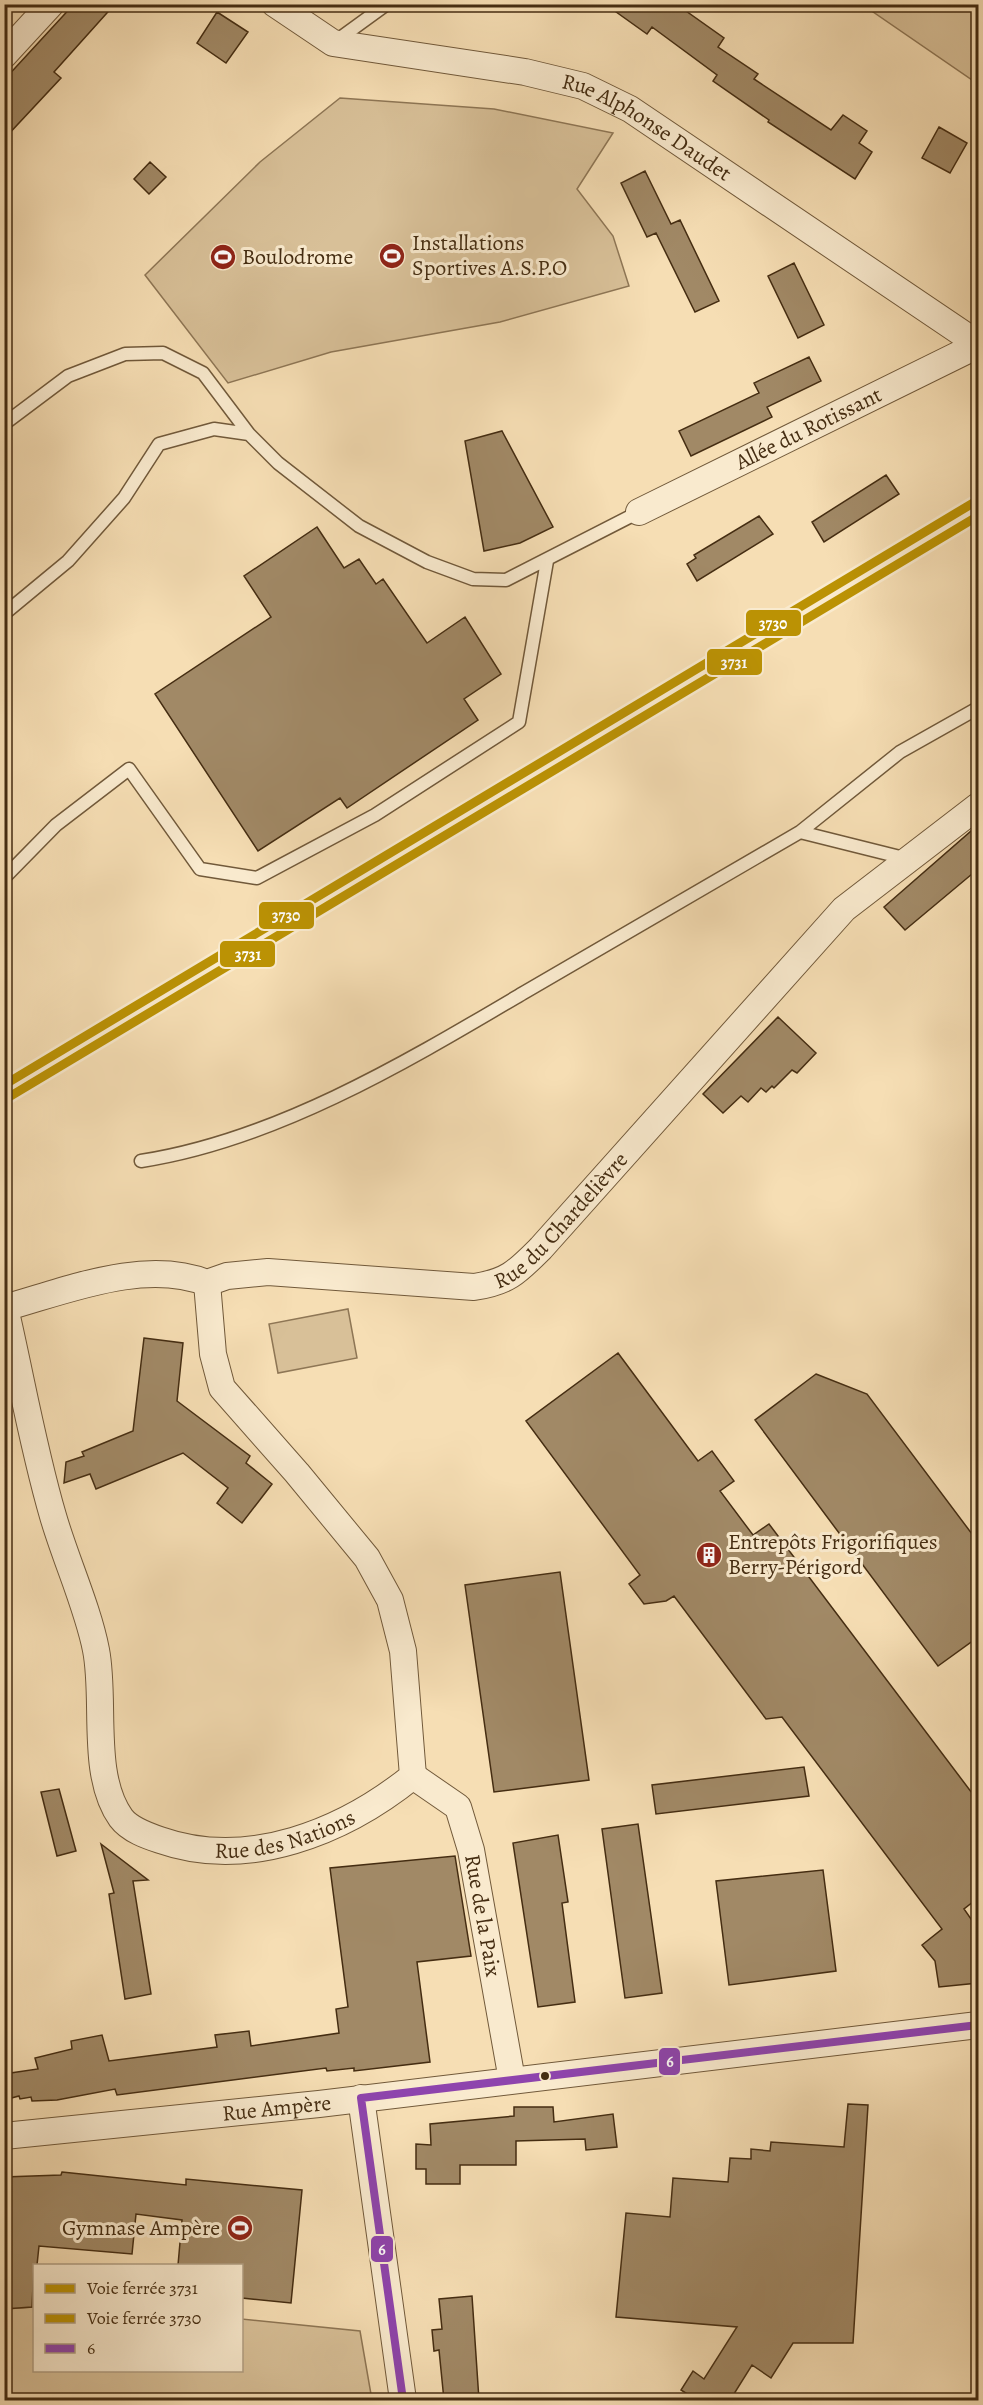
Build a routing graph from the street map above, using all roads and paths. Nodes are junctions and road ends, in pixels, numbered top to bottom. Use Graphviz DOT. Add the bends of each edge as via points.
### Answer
graph roads {
  1 [pos="51,4"];
  2 [pos="275,4"];
  3 [pos="387,4"];
  4 [pos="333,43"];
  5 [pos="4,55"];
  6 [pos="978,345"];
  7 [pos="4,424"];
  8 [pos="249,434"];
  9 [pos="639,512"];
  10 [pos="547,561"];
  11 [pos="4,615"];
  12 [pos="978,708"];
  13 [pos="978,806"];
  14 [pos="800,832"];
  15 [pos="909,859"];
  16 [pos="4,878"];
  17 [pos="141,1161"];
  18 [pos="207,1283"];
  19 [pos="5,1308"];
  20 [pos="413,1776"];
  21 [pos="978,2025"];
  22 [pos="512,2080"];
  23 [pos="360,2098"];
  24 [pos="4,2136"];
  25 [pos="403,2400"];
  1 -- 5 [label="street"];
  2 -- 4 [label="street, Rue Alphonse Daudet"];
  3 -- 4 [label="lane"];
  4 -- 6 [label="street, Rue Alphonse Daudet" via="525,72 583,86 630,109"];
  6 -- 9 [label="street, Allée du Rotissant"];
  7 -- 8 [label="lane" via="68,376 125,354 164,353 203,373"];
  8 -- 10 [label="lane" via="278,463 359,526 427,562 473,579 506,580"];
  8 -- 11 [label="lane" via="214,429 159,444 124,498 68,561"];
  9 -- 10 [label="lane"];
  10 -- 16 [label="lane" via="519,722 375,815 257,878 200,868 129,768 56,825"];
  12 -- 14 [label="lane" via="900,752"];
  13 -- 15 [label="street, Rue du Chardelièvre"];
  14 -- 15 [label="lane"];
  14 -- 17 [label="lane" via="410,1059 259,1130 184,1154"];
  15 -- 18 [label="street, Rue du Chardelièvre" via="844,909 514,1275 474,1287 268,1272 227,1276"];
  18 -- 19 [label="street, Rue du Chardelièvre" via="169,1275 128,1277"];
  18 -- 20 [label="street" via="213,1354 222,1388 367,1558 390,1600 403,1651"];
  19 -- 20 [label="street, Rue des Nations" via="52,1514 96,1650 100,1735 109,1794 122,1820 143,1834 194,1849 282,1844 329,1830 385,1799"];
  20 -- 22 [label="street, Rue de la Paix" via="459,1807 471,1850"];
  21 -- 22 [label="street, Rue Ampère"];
  22 -- 23 [label="street, Rue Ampère"];
  23 -- 24 [label="street, Rue Ampère"];
  23 -- 25 [label="street"];
}
